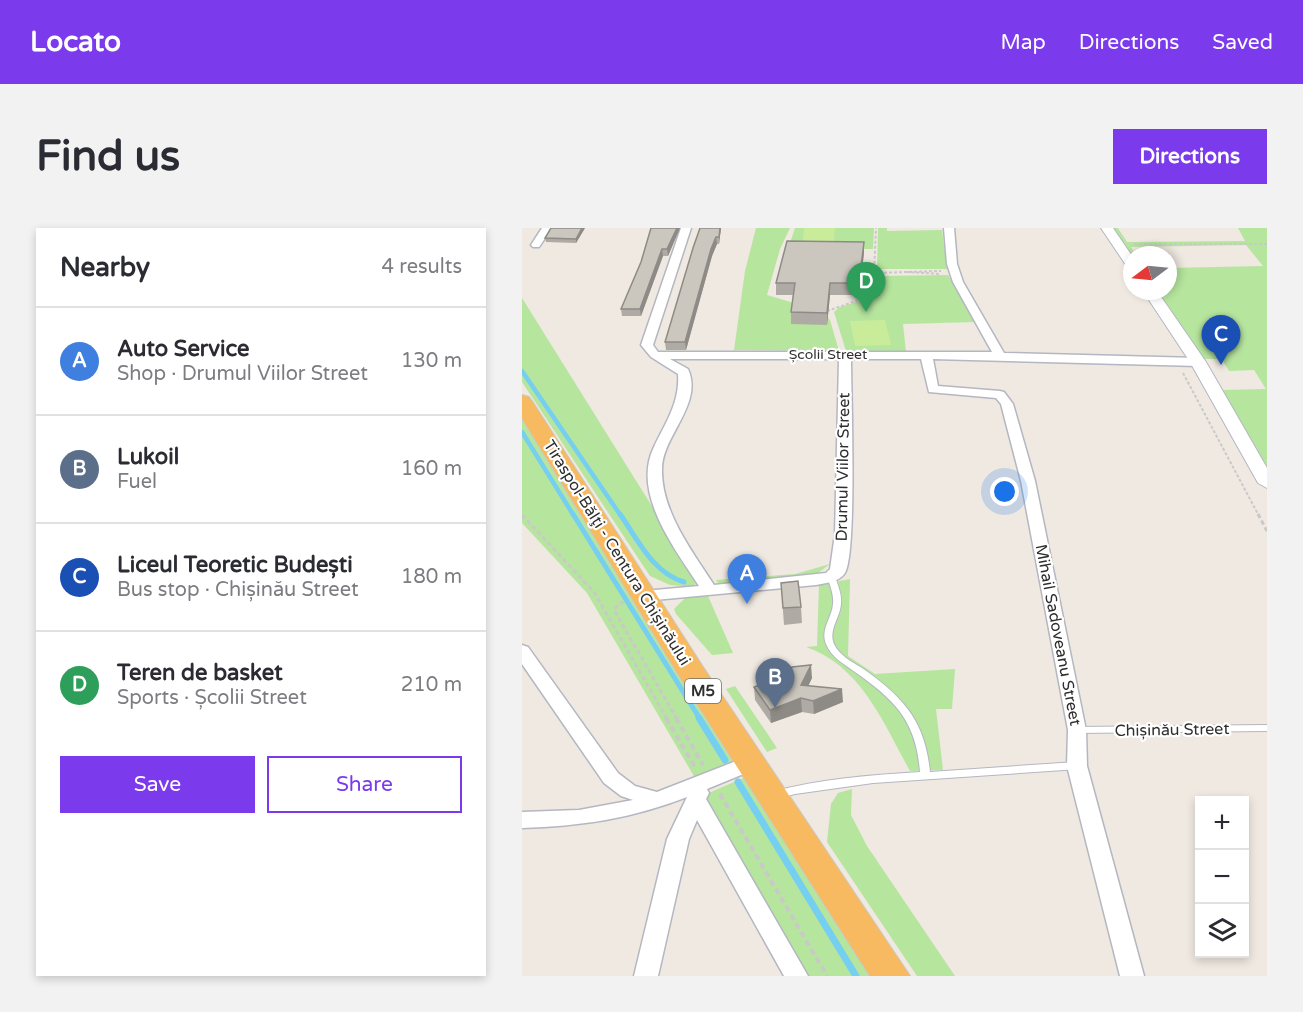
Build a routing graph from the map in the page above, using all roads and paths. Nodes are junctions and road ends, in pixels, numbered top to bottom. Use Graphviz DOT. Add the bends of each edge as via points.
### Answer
graph roads {
  1 [pos="547,228"];
  2 [pos="686,228"];
  3 [pos="876,228"];
  4 [pos="950,228"];
  5 [pos="1107,228"];
  6 [pos="1117,244"];
  7 [pos="1267,244"];
  8 [pos="536,245"];
  9 [pos="1123,252"];
  10 [pos="945,272"];
  11 [pos="874,273"];
  12 [pos="1156,300"];
  13 [pos="826,311"];
  14 [pos="655,354"];
  15 [pos="706,354"];
  16 [pos="845,354"];
  17 [pos="926,355"];
  18 [pos="1000,356"];
  19 [pos="1177,362"];
  20 [pos="1198,362"];
  21 [pos="684,372"];
  22 [pos="522,401"];
  23 [pos="1267,483"];
  24 [pos="522,515"];
  25 [pos="1267,531"];
  26 [pos="831,577"];
  27 [pos="709,590"];
  28 [pos="644,596"];
  29 [pos="522,651"];
  30 [pos="1267,728"];
  31 [pos="1077,730"];
  32 [pos="751,763"];
  33 [pos="1077,766"];
  34 [pos="925,776"];
  35 [pos="700,791"];
  36 [pos="773,796"];
  37 [pos="654,800"];
  38 [pos="522,820"];
  39 [pos="646,976"];
  40 [pos="796,976"];
  41 [pos="891,976"];
  42 [pos="1132,976"];
  1 -- 8 [label="street"];
  2 -- 14 [label="street" via="647,341"];
  3 -- 11 [label="path"];
  4 -- 18 [label="street" via="952,264 958,282"];
  5 -- 6 [label="street"];
  6 -- 7 [label="path"];
  6 -- 9 [label="street"];
  10 -- 11 [label="path"];
  11 -- 13 [label="path" via="873,295"];
  12 -- 20 [label="street"];
  14 -- 15 [label="street, Școlii Street"];
  14 -- 21 [label="street"];
  15 -- 16 [label="street, Școlii Street"];
  15 -- 21 [label="street"];
  16 -- 17 [label="street, Școlii Street"];
  16 -- 26 [label="street, Drumul Viilor Street" via="843,534 840,565"];
  17 -- 18 [label="street, Școlii Street"];
  17 -- 31 [label="street, Mihail Sadoveanu Street" via="933,389 1000,394 1007,404 1028,481"];
  18 -- 19 [label="street, Școlii Street"];
  19 -- 20 [label="street, Școlii Street"];
  19 -- 25 [label="path"];
  20 -- 23 [label="street"];
  21 -- 27 [label="street" via="681,412 659,450 656,476 662,508 672,532"];
  22 -- 28 [label="highway, Tiraspol-Bălţi - Centura Chișinăului / M5"];
  24 -- 35 [label="path" via="594,591"];
  26 -- 27 [label="street"];
  26 -- 34 [label="lane" via="837,604 828,629 830,644 846,661 892,693 911,716"];
  27 -- 28 [label="street"];
  28 -- 32 [label="highway, Tiraspol-Bălţi - Centura Chișinăului / M5"];
  29 -- 37 [label="street" via="611,778 628,791"];
  30 -- 31 [label="lane, Chișinău Street"];
  31 -- 33 [label="street, Mihail Sadoveanu Street"];
  32 -- 35 [label="street"];
  32 -- 36 [label="highway, Tiraspol-Bălţi - Centura Chișinăului / M5"];
  33 -- 34 [label="lane"];
  33 -- 42 [label="street, Mihail Sadoveanu Street"];
  34 -- 36 [label="lane" via="873,779"];
  35 -- 37 [label="street"];
  35 -- 39 [label="street" via="678,839"];
  35 -- 40 [label="street"];
  36 -- 41 [label="highway, Tiraspol-Bălţi - Centura Chișinăului / M5"];
  37 -- 38 [label="street" via="588,817"];
}
